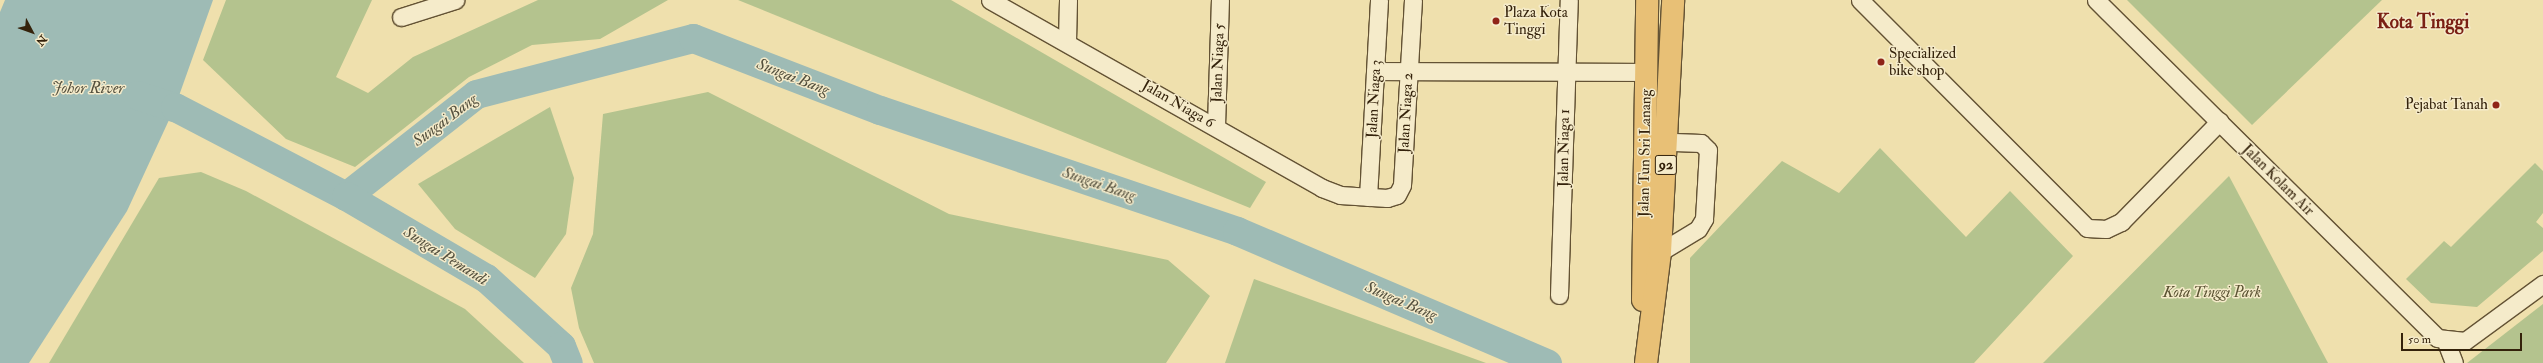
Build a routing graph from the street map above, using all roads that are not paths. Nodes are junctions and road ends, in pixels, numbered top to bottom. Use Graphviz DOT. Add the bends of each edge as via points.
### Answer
graph roads {
  1 [pos="455,0"];
  2 [pos="990,0"];
  3 [pos="1068,0"];
  4 [pos="1220,0"];
  5 [pos="1379,0"];
  6 [pos="1413,0"];
  7 [pos="1569,0"];
  8 [pos="1647,0"];
  9 [pos="1673,0"];
  10 [pos="1685,0"];
  11 [pos="1860,0"];
  12 [pos="2096,0"];
  13 [pos="401,17"];
  14 [pos="1672,34"];
  15 [pos="1067,41"];
  16 [pos="1375,71"];
  17 [pos="1408,72"];
  18 [pos="1566,72"];
  19 [pos="1645,72"];
  20 [pos="2220,121"];
  21 [pos="1216,126"];
  22 [pos="1667,142"];
  23 [pos="1368,197"];
  24 [pos="1660,252"];
  25 [pos="2543,284"];
  26 [pos="1560,296"];
  27 [pos="1648,329"];
  28 [pos="2446,342"];
  29 [pos="1646,363"];
  30 [pos="2454,363"];
  1 -- 13 [label="street"];
  2 -- 15 [label="street, Jalan Niaga 6"];
  3 -- 15 [label="street"];
  4 -- 21 [label="street, Jalan Niaga 5"];
  5 -- 16 [label="street, Jalan Niaga 3"];
  6 -- 17 [label="street, Jalan Niaga 2"];
  7 -- 18 [label="street, Jalan Niaga 1"];
  8 -- 19 [label="main road, Jalan Tun Sri Lanang / 92"];
  9 -- 14 [label="main road, Jalan Tun Sri Lanang / 92"];
  10 -- 14 [label="street"];
  11 -- 20 [label="street" via="2087,228 2106,229 2121,222"];
  12 -- 20 [label="street, Jalan Kolam Air"];
  14 -- 22 [label="main road, Jalan Tun Sri Lanang / 92"];
  15 -- 21 [label="street, Jalan Niaga 6"];
  16 -- 17 [label="street"];
  16 -- 23 [label="street, Jalan Niaga 3"];
  17 -- 18 [label="street"];
  17 -- 23 [label="street, Jalan Niaga 2" via="1401,190 1392,198"];
  18 -- 19 [label="street"];
  18 -- 26 [label="street, Jalan Niaga 1"];
  19 -- 27 [label="main road, Jalan Tun Sri Lanang / 92" via="1643,299"];
  20 -- 28 [label="street, Jalan Kolam Air" via="2422,326"];
  21 -- 23 [label="street, Jalan Niaga 6" via="1322,188 1340,195"];
  22 -- 24 [label="main road, Jalan Tun Sri Lanang / 92"];
  22 -- 24 [label="street" via="1701,142 1708,150 1704,220 1698,230"];
  24 -- 27 [label="main road, Jalan Tun Sri Lanang / 92" via="1656,300"];
  25 -- 28 [label="street" via="2476,335 2465,341"];
  27 -- 29 [label="main road, Jalan Tun Sri Lanang / 92"];
  28 -- 30 [label="street"];
}
